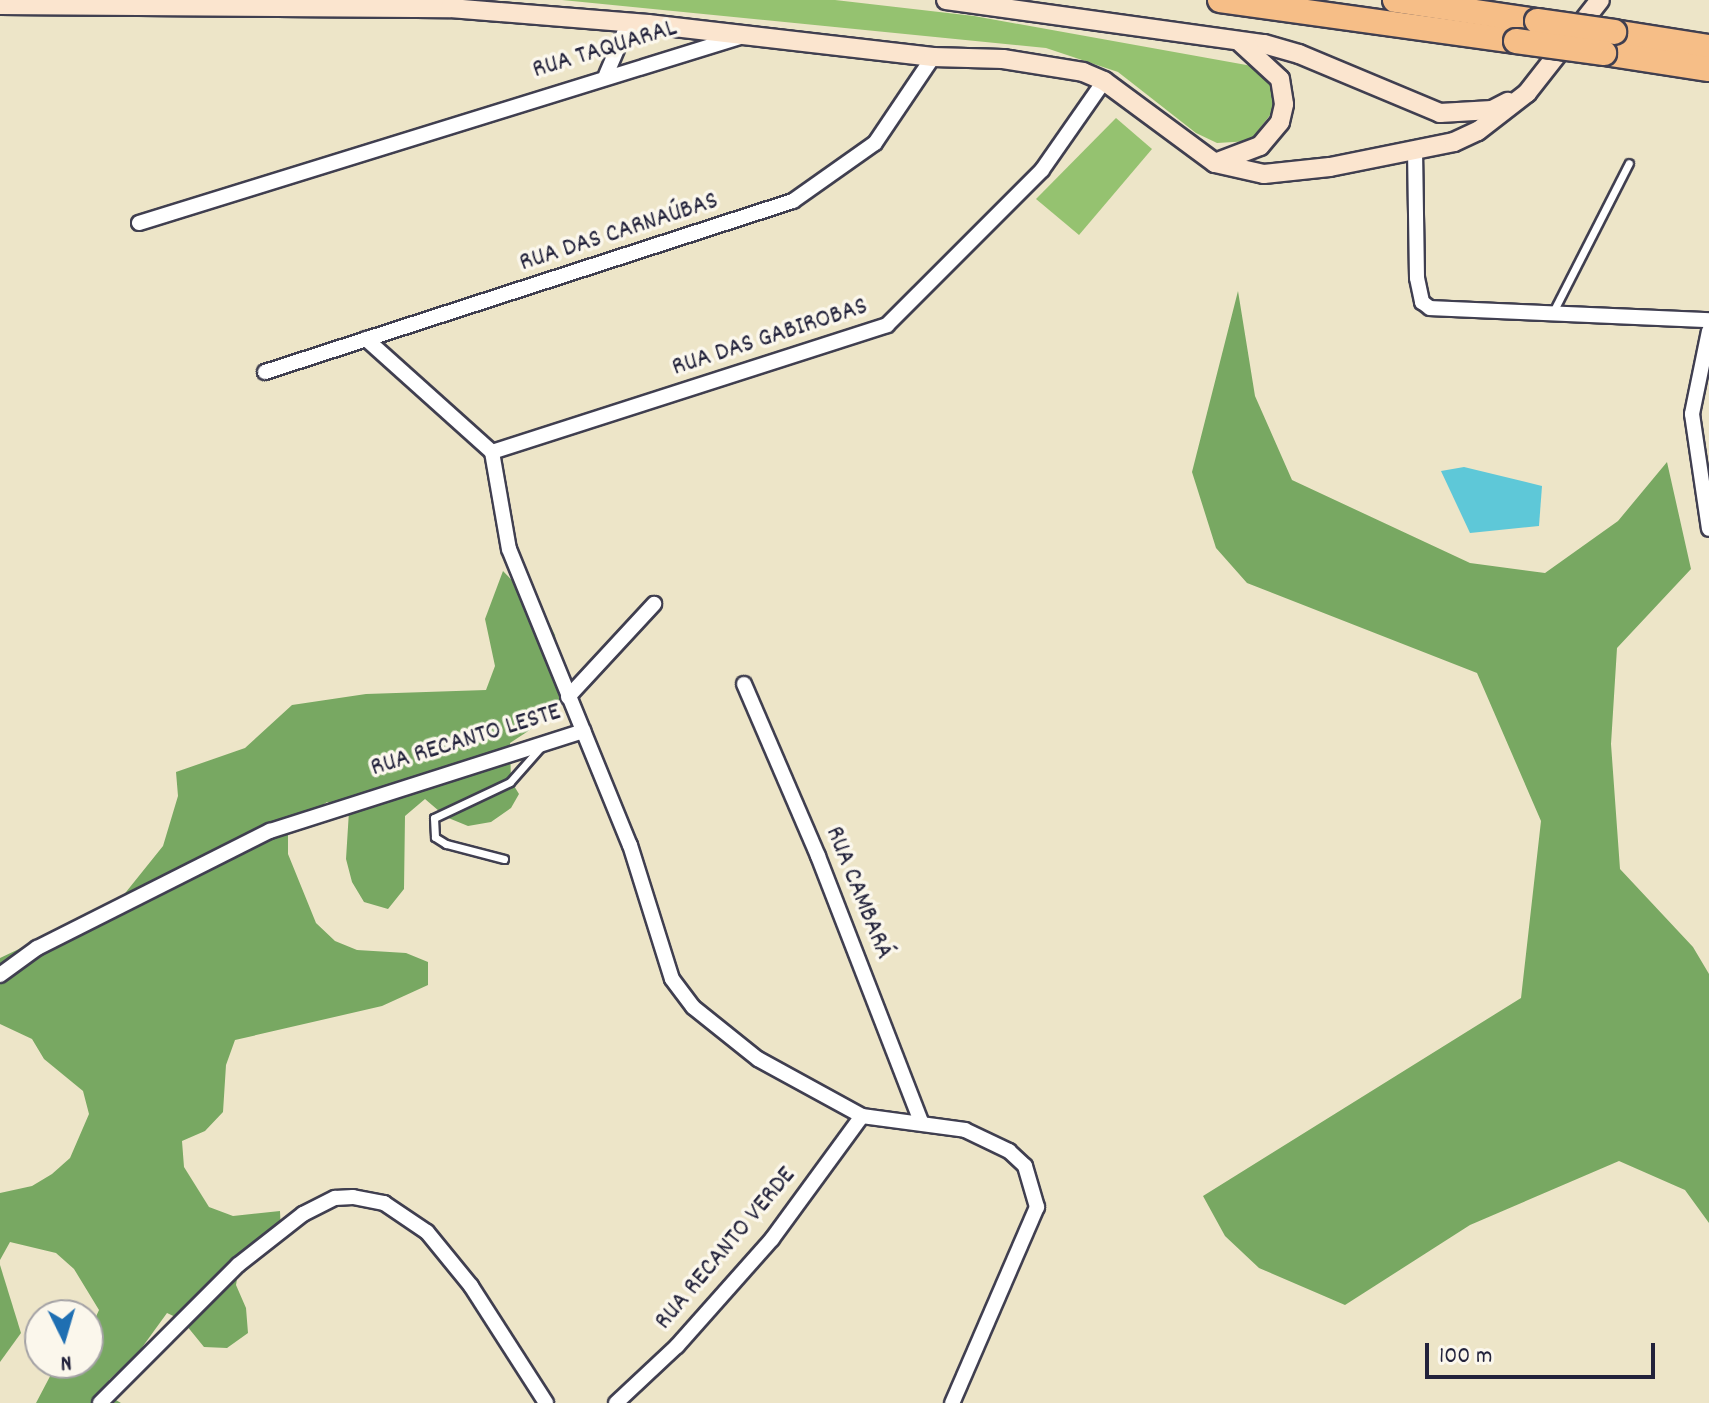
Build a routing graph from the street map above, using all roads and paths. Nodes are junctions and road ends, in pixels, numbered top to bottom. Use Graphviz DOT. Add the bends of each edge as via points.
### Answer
graph roads {
  1 [pos="946,0"];
  2 [pos="1220,0"];
  3 [pos="1395,0"];
  4 [pos="1600,0"];
  5 [pos="0,5"];
  6 [pos="628,24"];
  7 [pos="748,35"];
  8 [pos="1238,41"];
  9 [pos="1609,43"];
  10 [pos="1707,52"];
  11 [pos="933,57"];
  12 [pos="1681,65"];
  13 [pos="606,75"];
  14 [pos="1709,75"];
  15 [pos="1104,81"];
  16 [pos="1527,93"];
  17 [pos="1415,150"];
  18 [pos="1215,163"];
  19 [pos="1629,163"];
  20 [pos="139,223"];
  21 [pos="1553,312"];
  22 [pos="1709,320"];
  23 [pos="1709,331"];
  24 [pos="366,339"];
  25 [pos="265,372"];
  26 [pos="492,452"];
  27 [pos="1709,529"];
  28 [pos="654,604"];
  29 [pos="744,684"];
  30 [pos="568,697"];
  31 [pos="583,731"];
  32 [pos="544,743"];
  33 [pos="504,859"];
  34 [pos="0,975"];
  35 [pos="862,1116"];
  36 [pos="921,1122"];
  37 [pos="100,1403"];
  38 [pos="546,1403"];
  39 [pos="616,1403"];
  40 [pos="952,1403"];
  1 -- 8 [label="main road"];
  2 -- 9 [label="highway, bridge" via="1516,41"];
  3 -- 9 [label="highway, bridge" via="1537,21"];
  4 -- 16 [label="main road"];
  5 -- 6 [label="main road" via="450,8"];
  6 -- 7 [label="main road"];
  6 -- 13 [label="street"];
  7 -- 11 [label="main road, RUA TAQUARAL"];
  7 -- 13 [label="street, RUA TAQUARAL"];
  8 -- 16 [label="main road" via="1299,54 1440,113 1492,110"];
  8 -- 18 [label="main road" via="1280,79 1284,104 1280,122 1260,146"];
  9 -- 10 [label="highway"];
  9 -- 12 [label="highway"];
  10 -- 12 [label="highway"];
  11 -- 15 [label="main road, RUA TAQUARAL" via="1003,59 1083,72"];
  11 -- 24 [label="street, RUA DAS CARNAÚBAS" via="875,143 793,201"];
  12 -- 14 [label="highway"];
  13 -- 20 [label="street, RUA TAQUARAL"];
  15 -- 18 [label="main road, RUA TAQUARAL"];
  15 -- 26 [label="street, RUA DAS GABIROBAS" via="1042,170 887,325"];
  16 -- 17 [label="main road" via="1478,131"];
  17 -- 18 [label="main road" via="1292,173 1264,174"];
  17 -- 21 [label="street" via="1422,302 1436,310"];
  19 -- 21 [label="lane"];
  21 -- 22 [label="street"];
  23 -- 27 [label="street" via="1692,414"];
  24 -- 25 [label="street, RUA DAS CARNAÚBAS"];
  24 -- 26 [label="street"];
  26 -- 30 [label="street" via="509,549"];
  28 -- 30 [label="street"];
  29 -- 36 [label="street, RUA CAMBARÁ" via="818,856"];
  30 -- 31 [label="street"];
  31 -- 32 [label="street, RUA RECANTO LESTE"];
  31 -- 35 [label="street, RUA RECANTO LESTE" via="630,845 672,979 717,1030 758,1059"];
  32 -- 33 [label="lane" via="510,782 434,818 435,837 446,844"];
  32 -- 34 [label="street, RUA RECANTO LESTE" via="270,831 37,948"];
  35 -- 36 [label="street"];
  35 -- 39 [label="street, RUA RECANTO VERDE" via="772,1239 677,1346"];
  36 -- 40 [label="street" via="965,1130 1009,1151 1025,1166 1037,1207"];
  37 -- 38 [label="street" via="238,1265 303,1214 335,1198 353,1197 384,1203 427,1232 471,1286"];
}
